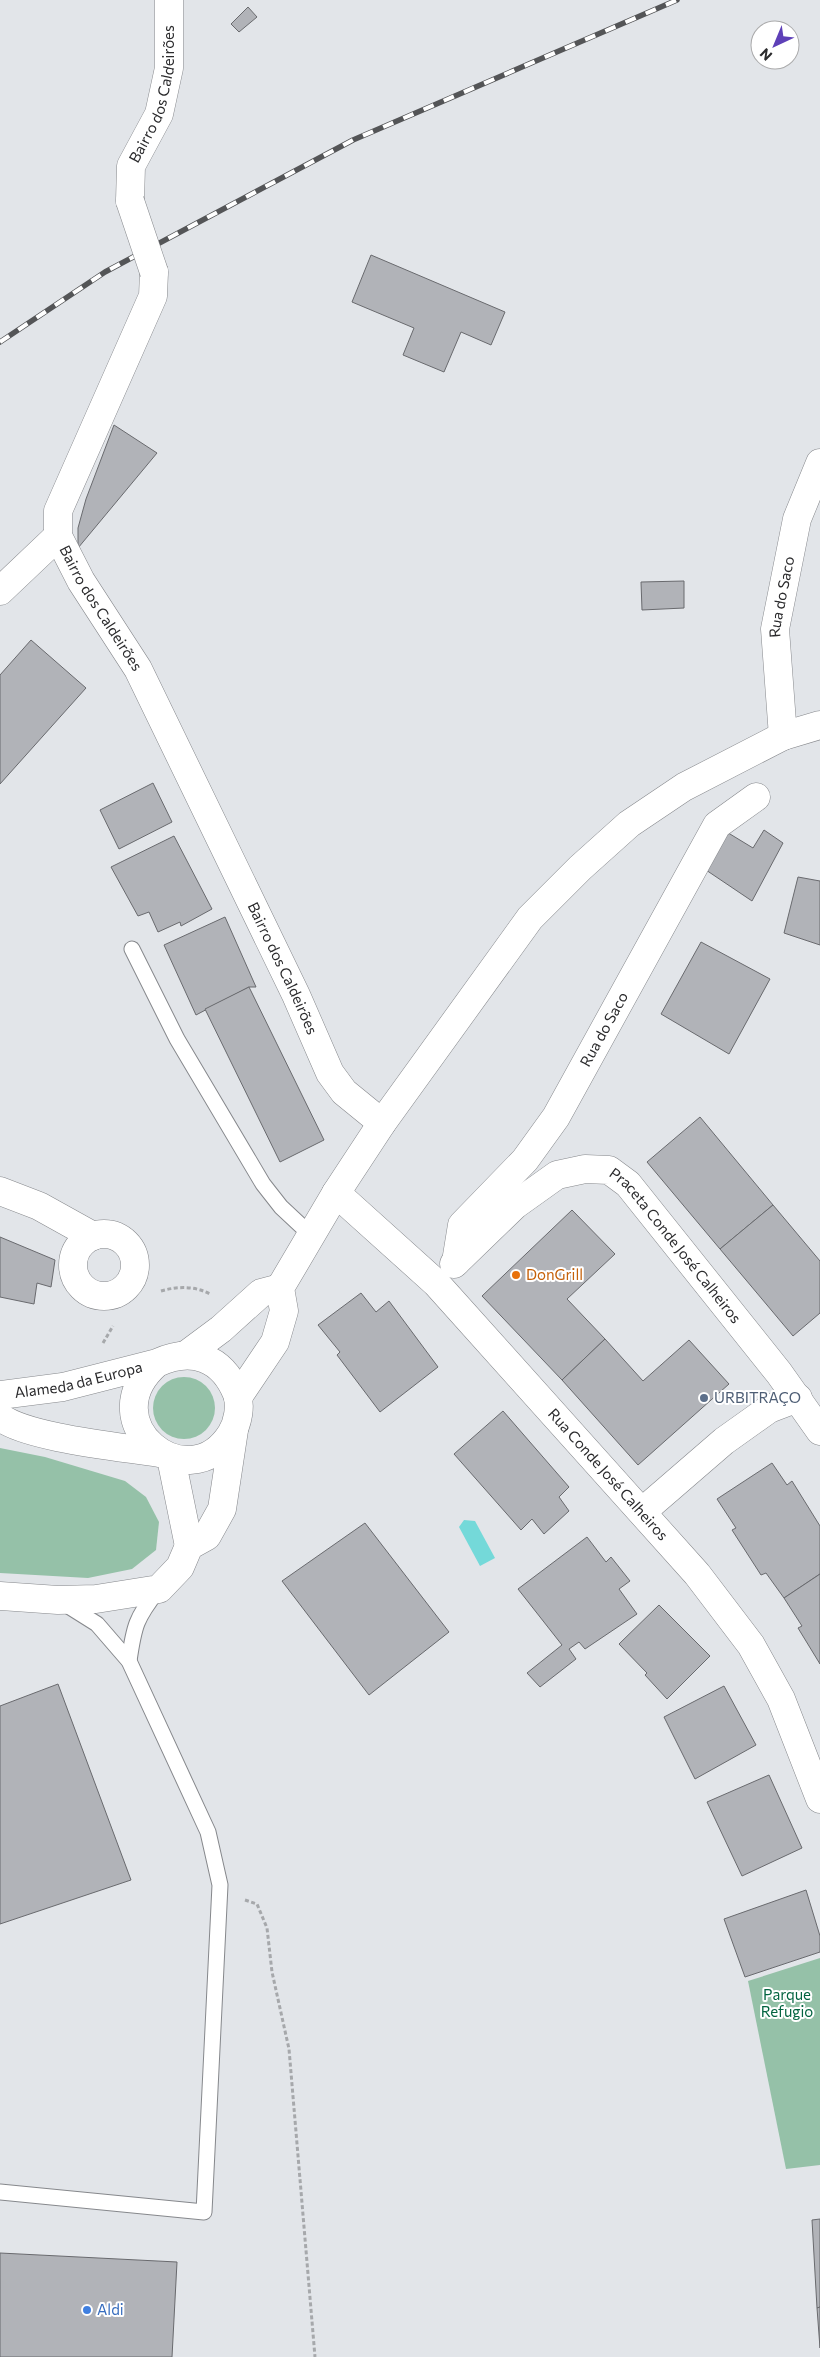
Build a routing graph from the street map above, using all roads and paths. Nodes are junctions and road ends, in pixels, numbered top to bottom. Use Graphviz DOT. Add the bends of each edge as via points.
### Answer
graph roads {
  1 [pos="169,0"];
  2 [pos="820,463"];
  3 [pos="58,536"];
  4 [pos="0,592"];
  5 [pos="820,725"];
  6 [pos="783,736"];
  7 [pos="756,797"];
  8 [pos="132,949"];
  9 [pos="382,1123"];
  10 [pos="0,1191"];
  11 [pos="336,1193"];
  12 [pos="93,1236"];
  13 [pos="312,1236"];
  14 [pos="456,1262"];
  15 [pos="436,1283"];
  16 [pos="280,1288"];
  17 [pos="161,1290"];
  18 [pos="210,1294"];
  19 [pos="186,1354"];
  20 [pos="157,1363"];
  21 [pos="0,1396"];
  22 [pos="238,1397"];
  23 [pos="798,1398"];
  24 [pos="0,1417"];
  25 [pos="234,1430"];
  26 [pos="820,1431"];
  27 [pos="165,1455"];
  28 [pos="643,1511"];
  29 [pos="190,1546"];
  30 [pos="159,1590"];
  31 [pos="0,1596"];
  32 [pos="58,1600"];
  33 [pos="129,1661"];
  34 [pos="820,1799"];
  35 [pos="220,1895"];
  36 [pos="0,2192"];
  37 [pos="315,2357"];
  1 -- 3 [label="street, Bairro dos Caldeirões, bridge" via="169,68 159,114 131,166 130,201 154,272 153,296 58,512"];
  2 -- 6 [label="street, Rua do Saco" via="797,519 775,629"];
  3 -- 4 [label="street"];
  3 -- 9 [label="street, Bairro dos Caldeirões" via="81,581 138,669 296,995 330,1073 344,1092"];
  5 -- 6 [label="street"];
  6 -- 9 [label="street" via="684,787 629,824 580,868 530,918"];
  7 -- 14 [label="street, Rua do Saco" via="717,825 556,1117 525,1160 462,1225"];
  8 -- 13 [label="lane" via="177,1039 262,1184"];
  9 -- 11 [label="street"];
  10 -- 12 [label="street" via="39,1206"];
  11 -- 13 [label="street"];
  11 -- 15 [label="street, Rua Conde José Calheiros"];
  13 -- 16 [label="street"];
  14 -- 15 [label="street, Praceta Conde José Calheiros"];
  14 -- 23 [label="street, Praceta Conde José Calheiros" via="515,1205 556,1175 585,1169 608,1170 628,1184"];
  15 -- 28 [label="street, Rua Conde José Calheiros"];
  16 -- 19 [label="street" via="261,1294"];
  16 -- 22 [label="street" via="284,1311 275,1342"];
  17 -- 18 [label="path" via="185,1287"];
  19 -- 20 [label="street, Alameda da Europa" via="171,1356"];
  19 -- 22 [label="street" via="220,1366"];
  20 -- 21 [label="street, Alameda da Europa" via="63,1388"];
  20 -- 27 [label="street, Alameda da Europa" via="138,1385 134,1416 139,1432"];
  22 -- 25 [label="street"];
  23 -- 26 [label="street, Praceta Conde José Calheiros"];
  23 -- 28 [label="street" via="769,1409 724,1441"];
  24 -- 27 [label="street" via="8,1423 47,1434"];
  25 -- 27 [label="street" via="226,1442 201,1458 186,1460"];
  25 -- 29 [label="street" via="222,1509 208,1536"];
  27 -- 29 [label="street"];
  28 -- 34 [label="street, Rua Conde José Calheiros" via="698,1574 751,1645 781,1699"];
  29 -- 30 [label="street" via="180,1566"];
  30 -- 32 [label="street" via="96,1599"];
  30 -- 33 [label="lane" via="141,1612 133,1633"];
  31 -- 32 [label="street"];
  32 -- 33 [label="lane" via="97,1624"];
  33 -- 35 [label="lane" via="208,1832"];
  35 -- 36 [label="lane" via="204,2212"];
  35 -- 37 [label="path" via="257,1904 267,1928 272,1972 289,2049"];
}
